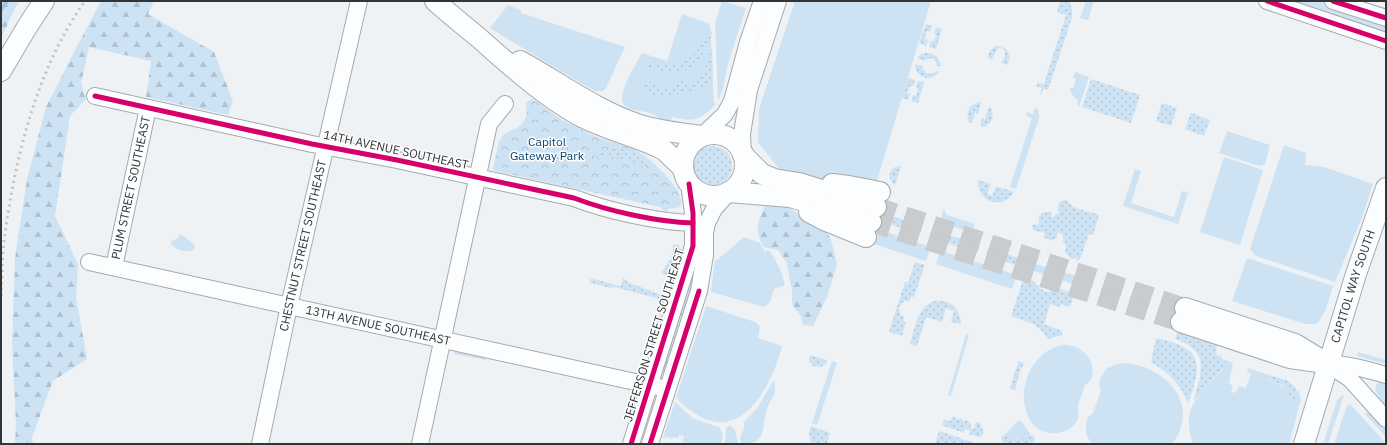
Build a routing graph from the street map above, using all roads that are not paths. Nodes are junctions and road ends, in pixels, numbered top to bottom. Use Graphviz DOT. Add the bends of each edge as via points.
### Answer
graph roads {
  1 [pos="44,1"];
  2 [pos="359,1"];
  3 [pos="434,1"];
  4 [pos="762,1"];
  5 [pos="778,1"];
  6 [pos="1266,1"];
  7 [pos="1333,1"];
  8 [pos="1386,18"];
  9 [pos="480,39"];
  10 [pos="1386,41"];
  11 [pos="1,71"];
  12 [pos="95,96"];
  13 [pos="505,104"];
  14 [pos="148,108"];
  15 [pos="702,136"];
  16 [pos="326,146"];
  17 [pos="743,155"];
  18 [pos="686,176"];
  19 [pos="478,177"];
  20 [pos="729,192"];
  21 [pos="1384,200"];
  22 [pos="693,222"];
  23 [pos="89,262"];
  24 [pos="114,267"];
  25 [pos="289,306"];
  26 [pos="1183,315"];
  27 [pos="443,340"];
  28 [pos="1328,364"];
  29 [pos="1386,375"];
  30 [pos="649,385"];
  31 [pos="667,388"];
  32 [pos="1386,419"];
  33 [pos="260,444"];
  34 [pos="420,444"];
  35 [pos="631,444"];
  36 [pos="650,444"];
  37 [pos="1304,444"];
  1 -- 11 [label="main road"];
  2 -- 16 [label="street, CHESTNUT STREET SOUTHEAST"];
  3 -- 9 [label="main road"];
  4 -- 15 [label="street" via="732,101 725,114"];
  5 -- 17 [label="street" via="749,90 742,134"];
  6 -- 10 [label="street"];
  7 -- 8 [label="street"];
  9 -- 15 [label="main road" via="612,114 657,130"];
  9 -- 18 [label="main road" via="561,105 597,125 658,146"];
  12 -- 14 [label="street, 14TH AVENUE SOUTHEAST"];
  13 -- 19 [label="street" via="489,124"];
  14 -- 16 [label="street, 14TH AVENUE SOUTHEAST"];
  14 -- 24 [label="street, PLUM STREET SOUTHEAST"];
  15 -- 17 [label="main road" via="712,134 728,137 738,145"];
  15 -- 18 [label="main road" via="687,148 683,158"];
  16 -- 19 [label="street, 14TH AVENUE SOUTHEAST"];
  16 -- 25 [label="street, CHESTNUT STREET SOUTHEAST"];
  17 -- 20 [label="main road" via="745,170 736,187"];
  17 -- 20 [label="main road" via="762,174 806,185 873,215 800,199"];
  18 -- 20 [label="main road" via="702,194 711,196"];
  18 -- 22 [label="street, JEFFERSON STREET SOUTHEAST"];
  19 -- 22 [label="street, 14TH AVENUE SOUTHEAST" via="642,216 673,222"];
  19 -- 27 [label="street"];
  20 -- 31 [label="street, JEFFERSON STREET SOUTHEAST" via="714,209 708,223 699,291"];
  21 -- 28 [label="main road, CAPITOL WAY SOUTH" via="1356,274"];
  22 -- 30 [label="street, JEFFERSON STREET SOUTHEAST" via="694,238 691,253"];
  23 -- 24 [label="street, 13TH AVENUE SOUTHEAST"];
  24 -- 25 [label="street, 13TH AVENUE SOUTHEAST"];
  25 -- 27 [label="street, 13TH AVENUE SOUTHEAST"];
  25 -- 33 [label="street, CHESTNUT STREET SOUTHEAST"];
  26 -- 28 [label="main road" via="1295,344"];
  27 -- 30 [label="street, 13TH AVENUE SOUTHEAST"];
  27 -- 34 [label="street"];
  28 -- 29 [label="street" via="1353,366"];
  28 -- 32 [label="street" via="1350,379"];
  28 -- 37 [label="main road, CAPITOL WAY SOUTH"];
  30 -- 31 [label="street, 13TH AVENUE SOUTHEAST"];
  30 -- 35 [label="street, JEFFERSON STREET SOUTHEAST"];
  31 -- 36 [label="street, JEFFERSON STREET SOUTHEAST"];
}
